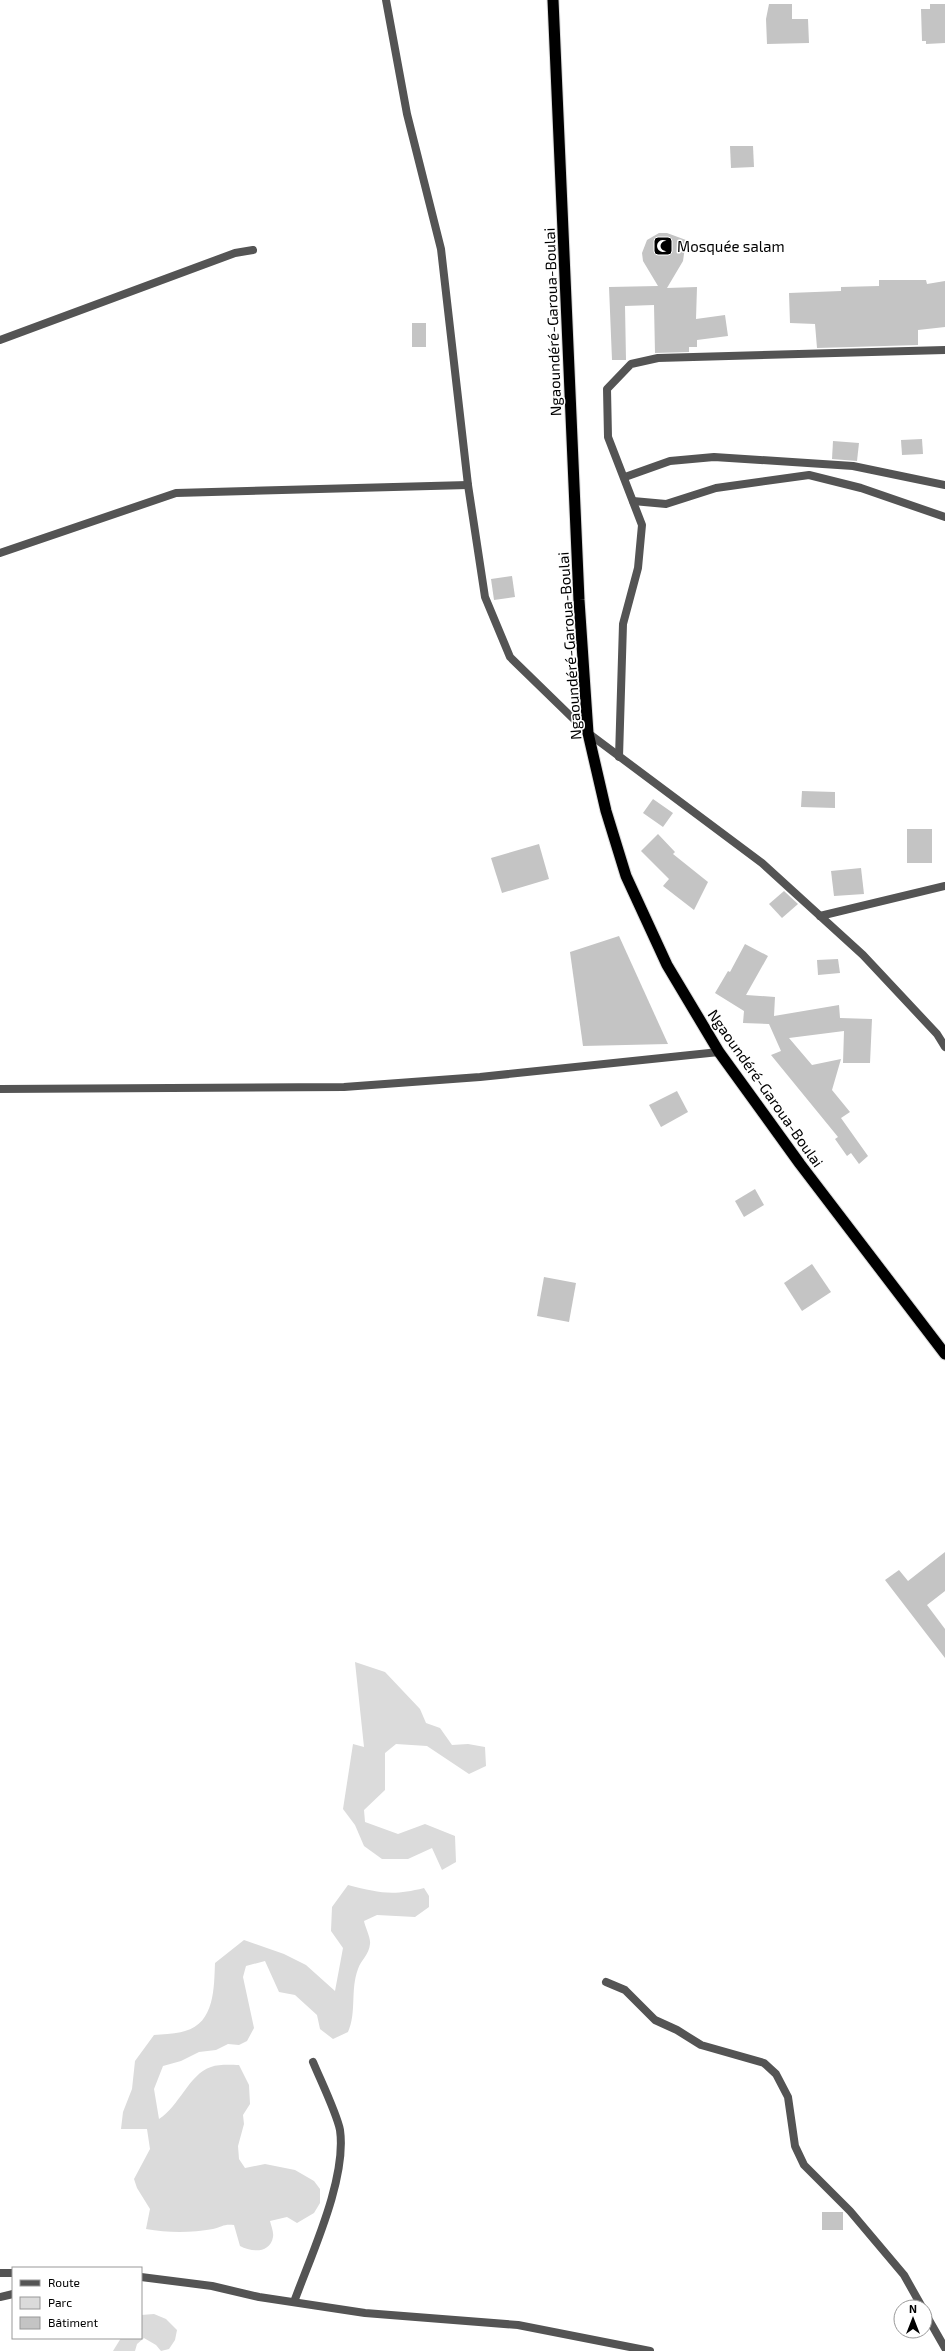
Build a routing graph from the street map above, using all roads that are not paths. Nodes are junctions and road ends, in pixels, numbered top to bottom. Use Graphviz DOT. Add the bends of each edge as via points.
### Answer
graph roads {
  1 [pos="386,0"];
  2 [pos="553,0"];
  3 [pos="253,250"];
  4 [pos="0,340"];
  5 [pos="945,350"];
  6 [pos="625,477"];
  7 [pos="468,485"];
  8 [pos="945,485"];
  9 [pos="633,501"];
  10 [pos="945,517"];
  11 [pos="0,553"];
  12 [pos="588,733"];
  13 [pos="619,757"];
  14 [pos="945,886"];
  15 [pos="820,916"];
  16 [pos="945,1046"];
  17 [pos="718,1052"];
  18 [pos="0,1090"];
  19 [pos="945,1354"];
  20 [pos="606,1982"];
  21 [pos="313,2062"];
  22 [pos="0,2273"];
  23 [pos="12,2273"];
  24 [pos="142,2277"];
  25 [pos="12,2294"];
  26 [pos="0,2297"];
  27 [pos="917,2299"];
  28 [pos="294,2302"];
  29 [pos="933,2327"];
  30 [pos="945,2348"];
  31 [pos="650,2351"];
  1 -- 7 [label="street" via="407,114 441,249"];
  2 -- 12 [label="highway, Ngaoundéré-Garoua-Boulai" via="577,570"];
  3 -- 4 [label="street" via="235,253"];
  5 -- 6 [label="street" via="658,358 631,364 607,389 608,437"];
  6 -- 8 [label="street" via="670,461 714,456 853,466"];
  6 -- 9 [label="street"];
  7 -- 11 [label="street" via="176,493"];
  7 -- 12 [label="street" via="485,597 510,657"];
  9 -- 10 [label="street" via="666,504 716,488 809,475 861,488"];
  9 -- 13 [label="street" via="642,525 638,568 623,624"];
  12 -- 13 [label="street"];
  12 -- 17 [label="highway, Ngaoundéré-Garoua-Boulai" via="606,811 626,876 667,965"];
  13 -- 15 [label="street" via="762,863"];
  14 -- 15 [label="street"];
  15 -- 16 [label="street" via="863,955 937,1034"];
  17 -- 18 [label="street" via="480,1077 344,1087"];
  17 -- 19 [label="highway, Ngaoundéré-Garoua-Boulai"];
  20 -- 27 [label="street" via="625,1990 654,2020 677,2030 700,2045 764,2063 776,2074 788,2097 795,2146 804,2165 850,2211 904,2276"];
  21 -- 28 [label="street" via="340,2129 340,2160 331,2199"];
  22 -- 23 [label="street"];
  24 -- 28 [label="street" via="212,2286"];
  25 -- 26 [label="street"];
  28 -- 31 [label="street" via="365,2313 518,2325"];
  29 -- 30 [label="street"];
}
